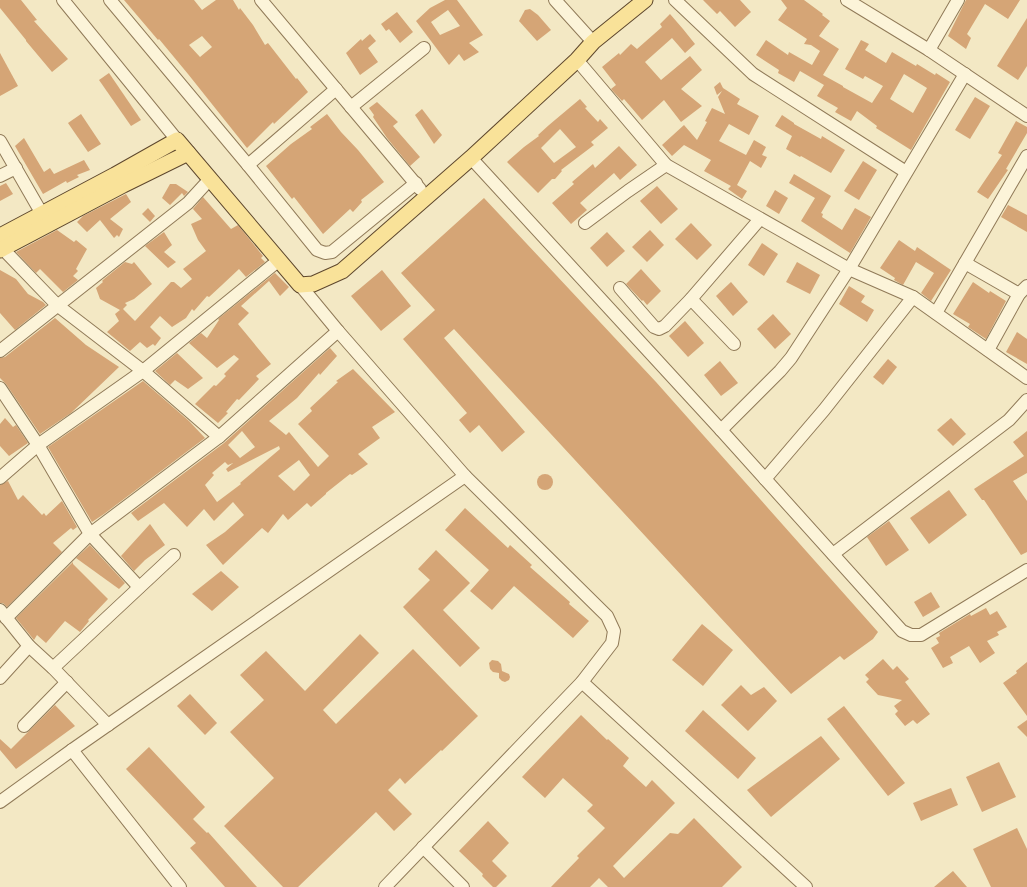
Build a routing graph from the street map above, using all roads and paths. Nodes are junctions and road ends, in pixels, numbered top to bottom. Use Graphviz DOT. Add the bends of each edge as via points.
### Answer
graph roads {
  1 [pos="63,0"];
  2 [pos="110,0"];
  3 [pos="261,0"];
  4 [pos="555,0"];
  5 [pos="646,0"];
  6 [pos="675,0"];
  7 [pos="847,0"];
  8 [pos="958,0"];
  9 [pos="593,42"];
  10 [pos="424,48"];
  11 [pos="929,50"];
  12 [pos="577,60"];
  13 [pos="965,74"];
  14 [pos="336,89"];
  15 [pos="351,107"];
  16 [pos="1027,116"];
  17 [pos="177,140"];
  18 [pos="0,141"];
  19 [pos="188,153"];
  20 [pos="1027,156"];
  21 [pos="470,158"];
  22 [pos="248,165"];
  23 [pos="666,165"];
  24 [pos="16,168"];
  25 [pos="906,172"];
  26 [pos="0,176"];
  27 [pos="210,179"];
  28 [pos="416,183"];
  29 [pos="427,195"];
  30 [pos="42,214"];
  31 [pos="760,219"];
  32 [pos="585,223"];
  33 [pos="1,245"];
  34 [pos="280,260"];
  35 [pos="965,263"];
  36 [pos="849,269"];
  37 [pos="300,285"];
  38 [pos="620,288"];
  39 [pos="1023,290"];
  40 [pos="913,297"];
  41 [pos="691,299"];
  42 [pos="58,305"];
  43 [pos="936,313"];
  44 [pos="338,331"];
  45 [pos="734,344"];
  46 [pos="988,350"];
  47 [pos="0,351"];
  48 [pos="143,371"];
  49 [pos="1027,378"];
  50 [pos="0,388"];
  51 [pos="1027,400"];
  52 [pos="721,430"];
  53 [pos="219,437"];
  54 [pos="38,446"];
  55 [pos="465,476"];
  56 [pos="0,478"];
  57 [pos="765,479"];
  58 [pos="90,534"];
  59 [pos="833,554"];
  60 [pos="174,555"];
  61 [pos="1027,570"];
  62 [pos="139,587"];
  63 [pos="3,614"];
  64 [pos="30,646"];
  65 [pos="53,668"];
  66 [pos="0,678"];
  67 [pos="67,682"];
  68 [pos="582,682"];
  69 [pos="108,725"];
  70 [pos="24,726"];
  71 [pos="72,750"];
  72 [pos="0,802"];
  73 [pos="423,847"];
  74 [pos="180,887"];
  75 [pos="385,887"];
  76 [pos="463,887"];
  77 [pos="806,887"];
  1 -- 17 [label="street"];
  2 -- 22 [label="street"];
  3 -- 14 [label="street"];
  4 -- 9 [label="street"];
  5 -- 9 [label="main road"];
  6 -- 25 [label="street" via="753,74"];
  7 -- 11 [label="street"];
  8 -- 11 [label="street"];
  9 -- 12 [label="main road"];
  10 -- 15 [label="street"];
  11 -- 13 [label="street"];
  12 -- 21 [label="main road"];
  12 -- 23 [label="street"];
  13 -- 16 [label="street"];
  13 -- 25 [label="street"];
  14 -- 15 [label="street"];
  14 -- 22 [label="street"];
  15 -- 28 [label="street"];
  17 -- 19 [label="main road"];
  17 -- 30 [label="main road"];
  18 -- 24 [label="street"];
  19 -- 27 [label="main road"];
  19 -- 33 [label="main road"];
  20 -- 35 [label="street"];
  21 -- 29 [label="main road"];
  21 -- 52 [label="street"];
  22 -- 28 [label="street" via="317,250 325,253 332,252"];
  23 -- 31 [label="street"];
  23 -- 32 [label="street"];
  24 -- 26 [label="street"];
  24 -- 30 [label="street"];
  25 -- 36 [label="street"];
  27 -- 34 [label="main road"];
  27 -- 42 [label="street" via="188,203"];
  28 -- 29 [label="street"];
  29 -- 37 [label="main road" via="342,271 313,284"];
  30 -- 33 [label="main road"];
  31 -- 36 [label="street"];
  31 -- 41 [label="street"];
  33 -- 42 [label="street"];
  34 -- 37 [label="main road"];
  34 -- 48 [label="street"];
  35 -- 39 [label="street"];
  35 -- 43 [label="street"];
  36 -- 40 [label="street"];
  36 -- 52 [label="street" via="788,363"];
  37 -- 44 [label="street"];
  38 -- 41 [label="street" via="654,327 659,329"];
  39 -- 46 [label="street"];
  40 -- 43 [label="street"];
  40 -- 57 [label="street" via="824,410"];
  41 -- 45 [label="street"];
  42 -- 47 [label="street"];
  42 -- 48 [label="street"];
  43 -- 46 [label="street"];
  44 -- 53 [label="street"];
  44 -- 55 [label="street"];
  46 -- 49 [label="street"];
  48 -- 53 [label="street"];
  48 -- 54 [label="street"];
  50 -- 54 [label="street"];
  51 -- 59 [label="street" via="1009,420"];
  52 -- 57 [label="street"];
  53 -- 58 [label="street"];
  54 -- 56 [label="street"];
  54 -- 58 [label="street"];
  55 -- 68 [label="street" via="607,616 614,631 612,643"];
  55 -- 69 [label="street"];
  57 -- 59 [label="street"];
  58 -- 62 [label="street"];
  58 -- 63 [label="street"];
  59 -- 61 [label="street" via="902,631 911,635 921,635"];
  60 -- 62 [label="street"];
  62 -- 65 [label="street"];
  63 -- 64 [label="street"];
  64 -- 65 [label="street"];
  64 -- 66 [label="street"];
  65 -- 67 [label="street"];
  67 -- 69 [label="street"];
  67 -- 70 [label="street"];
  68 -- 73 [label="street"];
  68 -- 77 [label="street"];
  69 -- 71 [label="street"];
  71 -- 72 [label="street"];
  71 -- 74 [label="street"];
  73 -- 75 [label="street"];
  73 -- 76 [label="street"];
}
